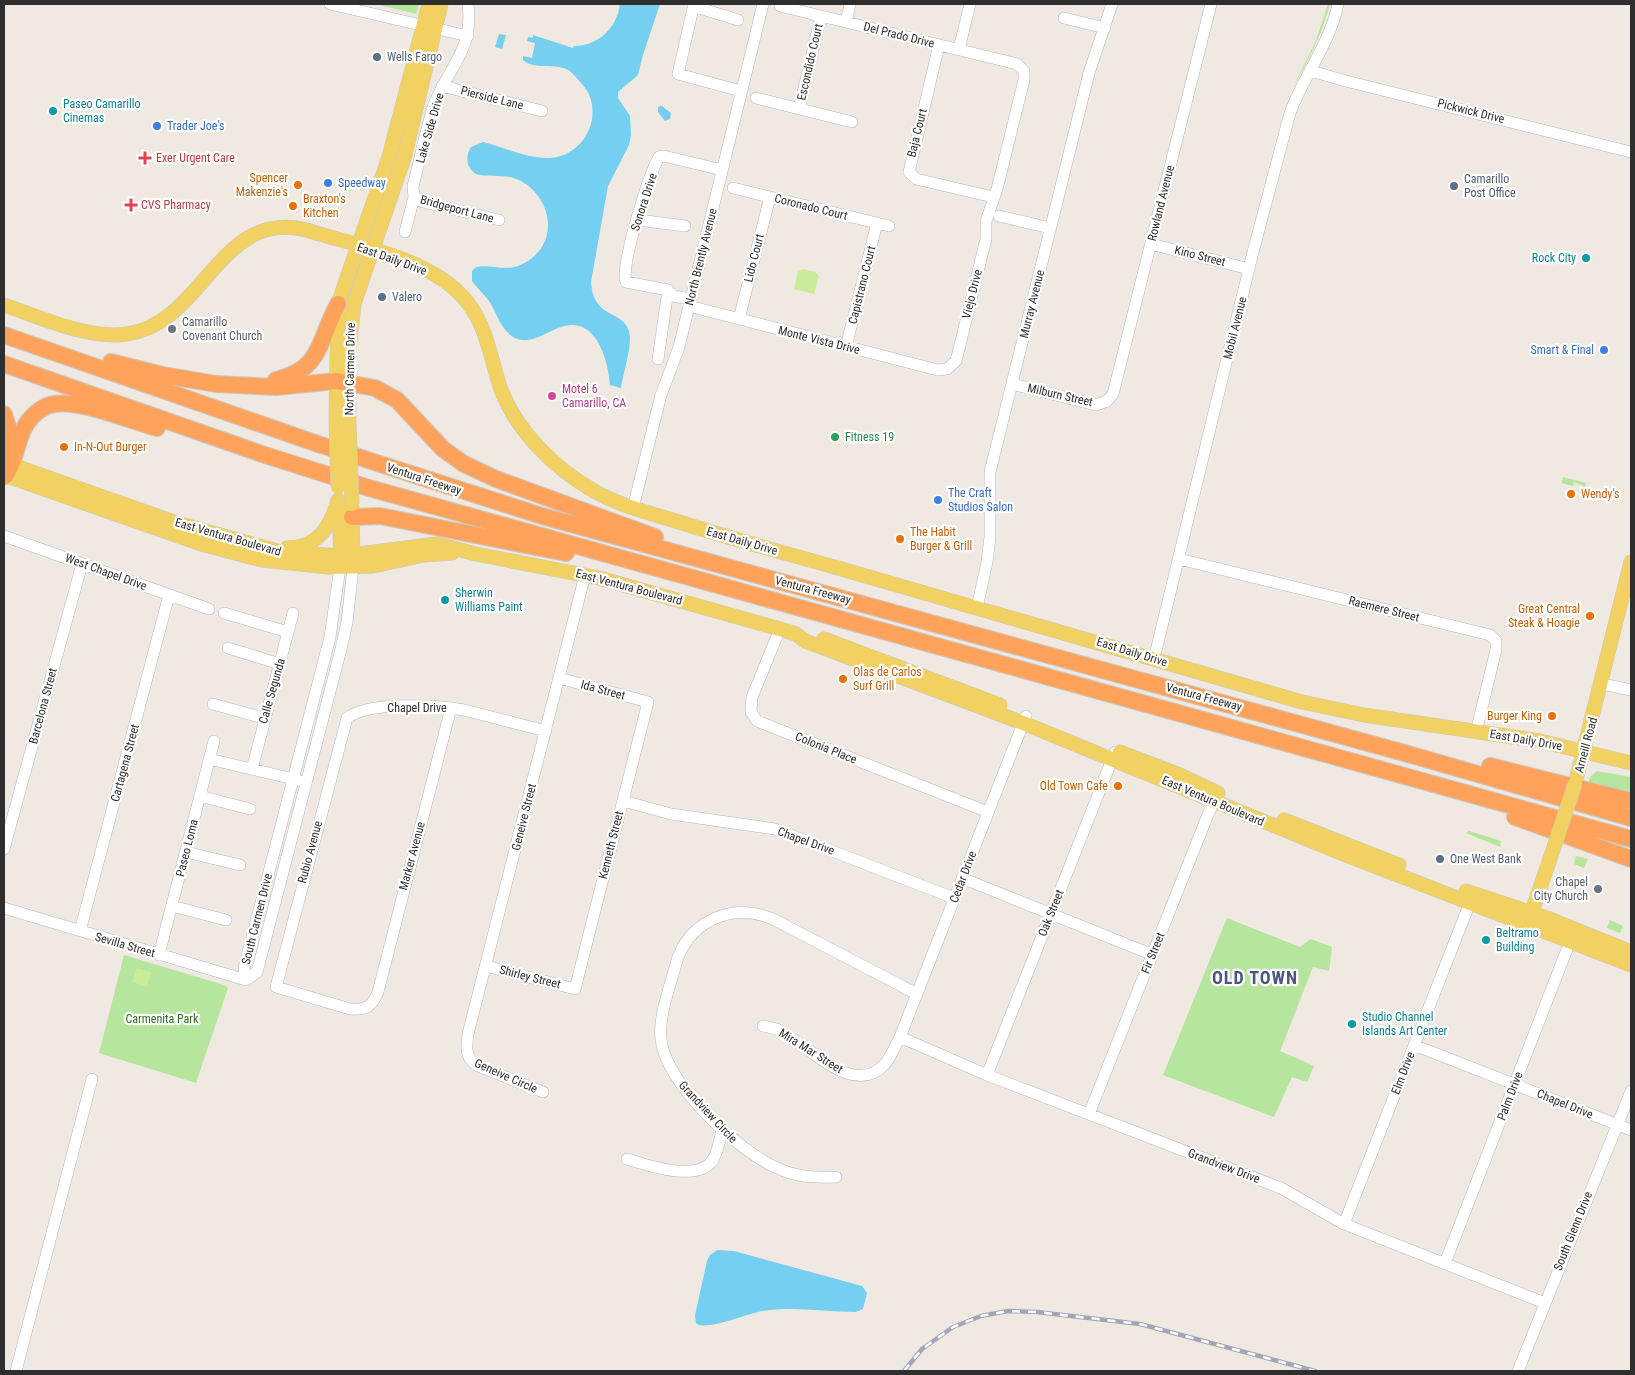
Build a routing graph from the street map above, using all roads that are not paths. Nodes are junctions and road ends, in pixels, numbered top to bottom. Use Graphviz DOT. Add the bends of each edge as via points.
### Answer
graph roads {
  1 [pos="330,4"];
  2 [pos="429,4"];
  3 [pos="441,4"];
  4 [pos="468,4"];
  5 [pos="763,4"];
  6 [pos="850,4"];
  7 [pos="970,4"];
  8 [pos="1112,4"];
  9 [pos="1211,4"];
  10 [pos="1338,4"];
  11 [pos="693,5"];
  12 [pos="780,6"];
  13 [pos="821,16"];
  14 [pos="1064,18"];
  15 [pos="738,20"];
  16 [pos="846,22"];
  17 [pos="429,27"];
  18 [pos="1106,28"];
  19 [pos="468,36"];
  20 [pos="939,45"];
  21 [pos="958,49"];
  22 [pos="1311,71"];
  23 [pos="442,86"];
  24 [pos="742,91"];
  25 [pos="756,98"];
  26 [pos="799,109"];
  27 [pos="542,111"];
  28 [pos="852,122"];
  29 [pos="1631,152"];
  30 [pos="722,170"];
  31 [pos="734,188"];
  32 [pos="770,197"];
  33 [pos="414,198"];
  34 [pos="993,198"];
  35 [pos="999,216"];
  36 [pos="499,220"];
  37 [pos="638,220"];
  38 [pos="877,224"];
  39 [pos="685,226"];
  40 [pos="889,226"];
  41 [pos="1050,228"];
  42 [pos="405,232"];
  43 [pos="1150,244"];
  44 [pos="357,246"];
  45 [pos="372,251"];
  46 [pos="1249,269"];
  47 [pos="626,282"];
  48 [pos="668,290"];
  49 [pos="689,303"];
  50 [pos="338,304"];
  51 [pos="4,305"];
  52 [pos="739,319"];
  53 [pos="11,337"];
  54 [pos="846,347"];
  55 [pos="658,359"];
  56 [pos="4,364"];
  57 [pos="950,368"];
  58 [pos="342,382"];
  59 [pos="1012,384"];
  60 [pos="262,385"];
  61 [pos="1107,401"];
  62 [pos="4,414"];
  63 [pos="342,422"];
  64 [pos="265,455"];
  65 [pos="5,469"];
  66 [pos="338,500"];
  67 [pos="633,508"];
  68 [pos="352,511"];
  69 [pos="4,536"];
  70 [pos="255,546"];
  71 [pos="1179,559"];
  72 [pos="347,561"];
  73 [pos="1631,562"];
  74 [pos="714,563"];
  75 [pos="82,564"];
  76 [pos="638,564"];
  77 [pos="585,574"];
  78 [pos="169,595"];
  79 [pos="977,608"];
  80 [pos="209,609"];
  81 [pos="224,613"];
  82 [pos="293,613"];
  83 [pos="780,629"];
  84 [pos="288,632"];
  85 [pos="228,648"];
  86 [pos="1154,659"];
  87 [pos="280,664"];
  88 [pos="559,678"];
  89 [pos="1602,684"];
  90 [pos="1631,690"];
  91 [pos="648,702"];
  92 [pos="213,704"];
  93 [pos="451,708"];
  94 [pos="264,718"];
  95 [pos="347,718"];
  96 [pos="1024,720"];
  97 [pos="546,731"];
  98 [pos="1476,732"];
  99 [pos="214,740"];
  100 [pos="1584,751"];
  101 [pos="1408,754"];
  102 [pos="1114,755"];
  103 [pos="209,759"];
  104 [pos="1631,763"];
  105 [pos="252,769"];
  106 [pos="292,779"];
  107 [pos="306,782"];
  108 [pos="1436,785"];
  109 [pos="200,796"];
  110 [pos="1216,798"];
  111 [pos="622,801"];
  112 [pos="1631,801"];
  113 [pos="250,809"];
  114 [pos="988,812"];
  115 [pos="1631,818"];
  116 [pos="1631,839"];
  117 [pos="4,849"];
  118 [pos="186,852"];
  119 [pos="1631,859"];
  120 [pos="240,866"];
  121 [pos="962,878"];
  122 [pos="954,898"];
  123 [pos="1472,898"];
  124 [pos="172,906"];
  125 [pos="4,908"];
  126 [pos="1051,914"];
  127 [pos="1529,918"];
  128 [pos="226,920"];
  129 [pos="80,931"];
  130 [pos="1573,935"];
  131 [pos="1631,952"];
  132 [pos="159,955"];
  133 [pos="1153,955"];
  134 [pos="1631,965"];
  135 [pos="486,966"];
  136 [pos="246,980"];
  137 [pos="276,987"];
  138 [pos="575,989"];
  139 [pos="917,994"];
  140 [pos="763,1026"];
  141 [pos="900,1037"];
  142 [pos="1414,1045"];
  143 [pos="469,1059"];
  144 [pos="987,1075"];
  145 [pos="92,1079"];
  146 [pos="1516,1084"];
  147 [pos="1631,1091"];
  148 [pos="543,1092"];
  149 [pos="1089,1114"];
  150 [pos="1617,1125"];
  151 [pos="722,1130"];
  152 [pos="1631,1130"];
  153 [pos="626,1159"];
  154 [pos="836,1177"];
  155 [pos="1344,1224"];
  156 [pos="1445,1264"];
  157 [pos="1545,1303"];
  158 [pos="16,1371"];
  159 [pos="1518,1371"];
  1 -- 17 [label="street"];
  2 -- 17 [label="main road, North Carmen Drive"];
  3 -- 17 [label="main road, North Carmen Drive"];
  4 -- 19 [label="street, Lake Side Drive"];
  5 -- 24 [label="street, North Brently Avenue"];
  6 -- 16 [label="street"];
  7 -- 21 [label="street"];
  8 -- 18 [label="street, Murray Avenue"];
  9 -- 43 [label="street, Rowland Avenue"];
  10 -- 22 [label="street, Mobil Avenue" via="1330,33"];
  11 -- 15 [label="street"];
  11 -- 24 [label="street" via="678,74"];
  12 -- 13 [label="street, Del Prado Drive"];
  13 -- 16 [label="street, Del Prado Drive"];
  13 -- 26 [label="street, Escondido Court"];
  14 -- 18 [label="street"];
  16 -- 20 [label="street, Del Prado Drive"];
  17 -- 19 [label="street"];
  17 -- 44 [label="main road, North Carmen Drive" via="389,157"];
  17 -- 45 [label="main road, North Carmen Drive" via="405,155"];
  18 -- 41 [label="street, Murray Avenue" via="1089,73"];
  19 -- 23 [label="street, Lake Side Drive" via="461,56"];
  20 -- 21 [label="street, Del Prado Drive"];
  20 -- 34 [label="street, Baja Court" via="909,172 916,179"];
  21 -- 34 [label="street, Del Prado Drive" via="1017,64 1024,71"];
  22 -- 29 [label="street, Pickwick Drive"];
  22 -- 46 [label="street, Mobil Avenue" via="1290,112"];
  23 -- 27 [label="street, Pierside Lane"];
  23 -- 33 [label="street, Lake Side Drive" via="433,108 413,186"];
  24 -- 30 [label="street, North Brently Avenue"];
  25 -- 26 [label="street, Escondido Court"];
  26 -- 28 [label="street, Escondido Court"];
  30 -- 37 [label="street, Sonora Drive" via="659,157"];
  30 -- 49 [label="street, North Brently Avenue"];
  31 -- 32 [label="street, Coronado Court"];
  32 -- 38 [label="street, Coronado Court"];
  32 -- 52 [label="street, Lido Court"];
  33 -- 36 [label="street, Bridgeport Lane"];
  33 -- 42 [label="street, Lake Side Drive"];
  34 -- 57 [label="street, Viejo Drive" via="956,361"];
  35 -- 41 [label="street"];
  37 -- 39 [label="street"];
  37 -- 47 [label="street, Sonora Drive" via="625,266"];
  38 -- 40 [label="street, Coronado Court"];
  38 -- 54 [label="street, Capistrano Court"];
  41 -- 59 [label="street, Murray Avenue"];
  43 -- 46 [label="street, Kino Street"];
  43 -- 61 [label="street, Rowland Avenue" via="1114,391"];
  44 -- 45 [label="main road, East Daily Drive"];
  44 -- 50 [label="main road, North Carmen Drive"];
  44 -- 51 [label="main road, East Daily Drive" via="297,228 257,233 229,251 174,314 152,328 127,334 90,332"];
  45 -- 58 [label="main road, North Carmen Drive" via="350,321"];
  45 -- 67 [label="main road, East Daily Drive" via="428,271 459,292 479,319 505,399 541,451 598,493"];
  46 -- 71 [label="street, Mobil Avenue"];
  47 -- 48 [label="street, Monte Vista Drive"];
  48 -- 49 [label="street, Monte Vista Drive"];
  48 -- 55 [label="street"];
  49 -- 52 [label="street, Monte Vista Drive"];
  49 -- 67 [label="street, North Brently Avenue"];
  50 -- 58 [label="main road, North Carmen Drive"];
  50 -- 60 [label="highway" via="318,352 309,365 287,378"];
  52 -- 54 [label="street, Monte Vista Drive"];
  53 -- 60 [label="highway" via="191,381"];
  53 -- 74 [label="highway, Ventura Freeway" via="444,486"];
  54 -- 57 [label="street, Monte Vista Drive" via="938,370"];
  56 -- 64 [label="highway, Ventura Freeway"];
  58 -- 60 [label="highway" via="276,387"];
  58 -- 63 [label="main road, North Carmen Drive"];
  58 -- 74 [label="highway" via="375,388 392,396 443,449 482,473"];
  59 -- 61 [label="street, Milburn Street" via="1091,404"];
  59 -- 79 [label="street, Murray Avenue" via="990,472 990,537"];
  62 -- 65 [label="highway" via="8,427"];
  63 -- 66 [label="main road, North Carmen Drive, bridge"];
  63 -- 68 [label="main road, North Carmen Drive, bridge"];
  64 -- 65 [label="highway" via="65,403 44,408 28,421"];
  64 -- 76 [label="highway, Ventura Freeway" via="369,488"];
  65 -- 70 [label="main road, East Ventura Boulevard"];
  65 -- 72 [label="main road, East Ventura Boulevard" via="201,544 270,562"];
  66 -- 70 [label="main road" via="330,524 314,541 291,548"];
  66 -- 72 [label="main road, North Carmen Drive"];
  67 -- 79 [label="main road, East Daily Drive"];
  68 -- 72 [label="main road, North Carmen Drive"];
  68 -- 76 [label="highway" via="538,549"];
  69 -- 75 [label="street, West Chapel Drive"];
  70 -- 72 [label="main road, East Ventura Boulevard"];
  71 -- 86 [label="street, Mobil Avenue"];
  71 -- 98 [label="street, Raemere Street" via="1490,635 1496,641 1496,650"];
  72 -- 77 [label="main road, East Ventura Boulevard" via="381,565 460,551"];
  72 -- 106 [label="street, South Carmen Drive"];
  72 -- 107 [label="street, South Carmen Drive" via="348,614"];
  73 -- 89 [label="main road, Arneill Road"];
  74 -- 101 [label="highway, Ventura Freeway"];
  75 -- 78 [label="street, West Chapel Drive"];
  75 -- 117 [label="street, Barcelona Street"];
  76 -- 108 [label="highway, Ventura Freeway"];
  77 -- 83 [label="main road, East Ventura Boulevard"];
  77 -- 88 [label="street, Geneive Street"];
  78 -- 80 [label="street, West Chapel Drive"];
  78 -- 129 [label="street, Cartagena Street"];
  79 -- 86 [label="main road, East Daily Drive"];
  81 -- 84 [label="street"];
  82 -- 84 [label="street, Calle Segunda"];
  83 -- 96 [label="main road, East Ventura Boulevard" via="813,644"];
  83 -- 114 [label="street, Colonia Place" via="752,697 751,712 757,721"];
  84 -- 87 [label="street, Calle Segunda"];
  85 -- 87 [label="street"];
  86 -- 98 [label="main road, East Daily Drive" via="1326,708"];
  87 -- 94 [label="street, Calle Segunda"];
  88 -- 91 [label="street, Ida Street"];
  88 -- 97 [label="street, Geneive Street"];
  89 -- 90 [label="street"];
  89 -- 100 [label="main road, Arneill Road"];
  91 -- 111 [label="street, Kenneth Street"];
  92 -- 94 [label="street"];
  93 -- 95 [label="street, Chapel Drive" via="386,708 352,714"];
  93 -- 97 [label="street, Chapel Drive"];
  93 -- 137 [label="street, Marker Avenue" via="378,992 372,1004 361,1010 350,1009"];
  94 -- 105 [label="street, Calle Segunda"];
  95 -- 137 [label="street, Rubio Avenue"];
  96 -- 102 [label="main road, East Ventura Boulevard"];
  96 -- 114 [label="street, Cedar Drive"];
  97 -- 135 [label="street, Geneive Street"];
  98 -- 100 [label="main road, East Daily Drive"];
  99 -- 103 [label="street, Paseo Loma"];
  100 -- 104 [label="main road, East Daily Drive"];
  100 -- 127 [label="main road, Arneill Road, bridge"];
  101 -- 112 [label="highway" via="1470,761"];
  101 -- 115 [label="highway, Ventura Freeway"];
  102 -- 110 [label="main road, East Ventura Boulevard"];
  102 -- 126 [label="street, Oak Street"];
  103 -- 105 [label="street"];
  103 -- 109 [label="street, Paseo Loma"];
  105 -- 106 [label="street"];
  106 -- 107 [label="street"];
  106 -- 136 [label="street, South Carmen Drive" via="244,968"];
  107 -- 136 [label="street, South Carmen Drive" via="257,972"];
  108 -- 116 [label="highway, Ventura Freeway"];
  108 -- 119 [label="highway"];
  109 -- 113 [label="street"];
  109 -- 118 [label="street, Paseo Loma"];
  110 -- 123 [label="main road, East Ventura Boulevard"];
  110 -- 133 [label="street, Fir Street"];
  111 -- 122 [label="street, Chapel Drive" via="671,814 775,829"];
  111 -- 138 [label="street, Kenneth Street"];
  114 -- 121 [label="street, Cedar Drive"];
  118 -- 120 [label="street"];
  118 -- 124 [label="street, Paseo Loma"];
  121 -- 122 [label="street, Cedar Drive"];
  121 -- 126 [label="street"];
  122 -- 139 [label="street, Cedar Drive"];
  123 -- 127 [label="main road, East Ventura Boulevard"];
  123 -- 142 [label="street, Elm Drive"];
  124 -- 128 [label="street"];
  124 -- 132 [label="street, Paseo Loma"];
  125 -- 129 [label="street, Sevilla Street"];
  126 -- 133 [label="street"];
  126 -- 144 [label="street, Oak Street"];
  127 -- 130 [label="main road, East Ventura Boulevard"];
  129 -- 132 [label="street, Sevilla Street"];
  130 -- 131 [label="main road"];
  130 -- 134 [label="main road, East Ventura Boulevard"];
  130 -- 146 [label="street, Palm Drive"];
  132 -- 136 [label="street, Sevilla Street"];
  133 -- 149 [label="street, Fir Street"];
  135 -- 138 [label="street, Shirley Street"];
  135 -- 143 [label="street, Geneive Street" via="468,1034 466,1051"];
  139 -- 141 [label="street, Cedar Drive"];
  139 -- 151 [label="street, Grandview Circle" via="766,916 737,912 703,924 687,939 678,957 661,1025 661,1041 678,1081"];
  140 -- 141 [label="street, Mira Mar Street" via="781,1030 840,1071 859,1076 870,1074 885,1064"];
  141 -- 144 [label="street, Grandview Drive"];
  142 -- 146 [label="street, Chapel Drive"];
  142 -- 155 [label="street, Elm Drive"];
  143 -- 148 [label="street, Geneive Circle" via="478,1066"];
  144 -- 149 [label="street, Grandview Drive"];
  145 -- 158 [label="street"];
  146 -- 150 [label="street, Chapel Drive"];
  146 -- 156 [label="street, Palm Drive"];
  147 -- 150 [label="street, South Glenn Drive"];
  149 -- 155 [label="street, Grandview Drive" via="1281,1188"];
  150 -- 152 [label="street, Chapel Drive"];
  150 -- 157 [label="street, South Glenn Drive"];
  151 -- 153 [label="street" via="713,1160 700,1169 675,1171"];
  151 -- 154 [label="street, Grandview Circle" via="752,1155 778,1169 802,1176"];
  155 -- 156 [label="street, Grandview Drive"];
  156 -- 157 [label="street, Grandview Drive"];
  157 -- 159 [label="street, South Glenn Drive"];
}
